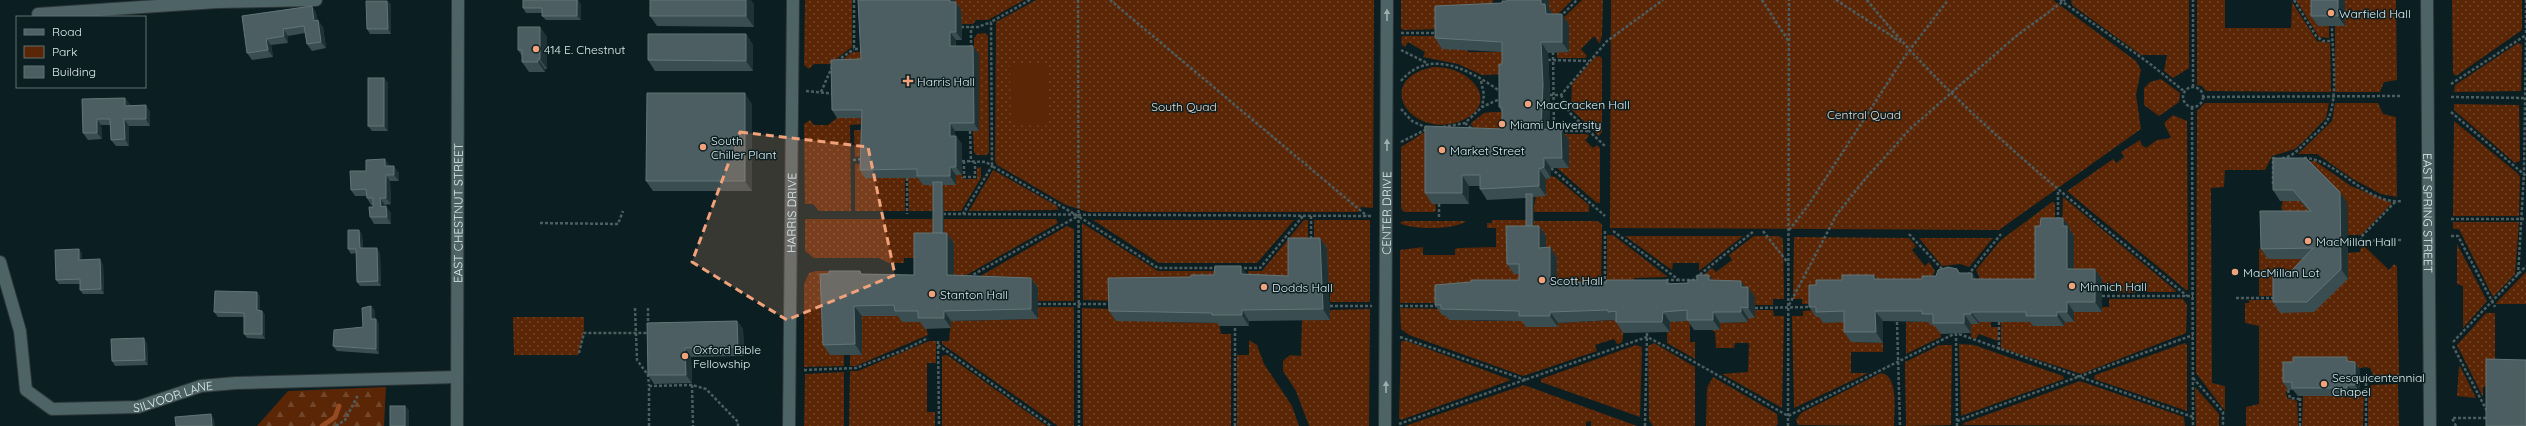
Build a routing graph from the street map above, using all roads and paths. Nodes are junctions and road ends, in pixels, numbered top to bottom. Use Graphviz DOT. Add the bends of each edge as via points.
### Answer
graph roads {
  1 [pos="316,0"];
  2 [pos="458,0"];
  3 [pos="793,0"];
  4 [pos="854,0"];
  5 [pos="1030,0"];
  6 [pos="1078,0"];
  7 [pos="1110,0"];
  8 [pos="1387,0"];
  9 [pos="1577,0"];
  10 [pos="1663,0"];
  11 [pos="1762,0"];
  12 [pos="1789,0"];
  13 [pos="1836,0"];
  14 [pos="1868,0"];
  15 [pos="1948,0"];
  16 [pos="2062,0"];
  17 [pos="2193,0"];
  18 [pos="2294,0"];
  19 [pos="2427,0"];
  20 [pos="2526,0"];
  21 [pos="38,14"];
  22 [pos="1558,19"];
  23 [pos="992,22"];
  24 [pos="2332,26"];
  25 [pos="961,27"];
  26 [pos="971,27"];
  27 [pos="854,28"];
  28 [pos="858,28"];
  29 [pos="1387,29"];
  30 [pos="1442,33"];
  31 [pos="2526,35"];
  32 [pos="2332,41"];
  33 [pos="1789,42"];
  34 [pos="1904,45"];
  35 [pos="1397,48"];
  36 [pos="854,49"];
  37 [pos="867,49"];
  38 [pos="1909,50"];
  39 [pos="1553,52"];
  40 [pos="971,54"];
  41 [pos="1548,60"];
  42 [pos="1554,60"];
  43 [pos="1589,61"];
  44 [pos="1428,63"];
  45 [pos="2526,66"];
  46 [pos="1481,81"];
  47 [pos="2450,84"];
  48 [pos="1397,86"];
  49 [pos="2193,87"];
  50 [pos="792,91"];
  51 [pos="822,92"];
  52 [pos="2184,92"];
  53 [pos="1951,93"];
  54 [pos="837,94"];
  55 [pos="1552,95"];
  56 [pos="1561,96"];
  57 [pos="2400,96"];
  58 [pos="2202,97"];
  59 [pos="2333,97"];
  60 [pos="2451,98"];
  61 [pos="2526,98"];
  62 [pos="1397,106"];
  63 [pos="1482,107"];
  64 [pos="2192,107"];
  65 [pos="2451,112"];
  66 [pos="1465,123"];
  67 [pos="1428,128"];
  68 [pos="1434,128"];
  69 [pos="970,131"];
  70 [pos="1474,131"];
  71 [pos="1589,131"];
  72 [pos="1440,132"];
  73 [pos="1548,132"];
  74 [pos="1554,132"];
  75 [pos="1554,136"];
  76 [pos="1397,142"];
  77 [pos="1606,147"];
  78 [pos="2525,147"];
  79 [pos="2286,158"];
  80 [pos="2293,158"];
  81 [pos="2301,158"];
  82 [pos="865,159"];
  83 [pos="853,160"];
  84 [pos="971,162"];
  85 [pos="975,162"];
  86 [pos="992,166"];
  87 [pos="1551,168"];
  88 [pos="2525,175"];
  89 [pos="907,178"];
  90 [pos="2280,186"];
  91 [pos="2058,192"];
  92 [pos="2396,201"];
  93 [pos="2401,201"];
  94 [pos="1439,204"];
  95 [pos="623,212"];
  96 [pos="907,214"];
  97 [pos="944,214"];
  98 [pos="964,214"];
  99 [pos="1078,216"];
  100 [pos="1303,216"];
  101 [pos="1311,216"];
  102 [pos="1367,216"];
  103 [pos="1605,216"];
  104 [pos="1439,217"];
  105 [pos="1387,218"];
  106 [pos="2451,219"];
  107 [pos="2524,219"];
  108 [pos="540,223"];
  109 [pos="2058,224"];
  110 [pos="1605,231"];
  111 [pos="1613,231"];
  112 [pos="1754,231"];
  113 [pos="1763,231"];
  114 [pos="1789,231"];
  115 [pos="1910,234"];
  116 [pos="2001,234"];
  117 [pos="2451,236"];
  118 [pos="2401,240"];
  119 [pos="2348,241"];
  120 [pos="2361,241"];
  121 [pos="1312,246"];
  122 [pos="0,262"];
  123 [pos="1788,263"];
  124 [pos="2526,266"];
  125 [pos="1218,268"];
  126 [pos="1234,268"];
  127 [pos="1944,272"];
  128 [pos="2518,275"];
  129 [pos="1965,279"];
  130 [pos="1661,280"];
  131 [pos="1679,280"];
  132 [pos="1685,280"];
  133 [pos="962,282"];
  134 [pos="1605,285"];
  135 [pos="1686,287"];
  136 [pos="2102,296"];
  137 [pos="2187,296"];
  138 [pos="2193,296"];
  139 [pos="2236,298"];
  140 [pos="2280,298"];
  141 [pos="2492,302"];
  142 [pos="1038,304"];
  143 [pos="1079,304"];
  144 [pos="1116,304"];
  145 [pos="1330,306"];
  146 [pos="1372,306"];
  147 [pos="1397,306"];
  148 [pos="1442,306"];
  149 [pos="1788,307"];
  150 [pos="1816,307"];
  151 [pos="2495,307"];
  152 [pos="635,308"];
  153 [pos="648,308"];
  154 [pos="1755,308"];
  155 [pos="1897,322"];
  156 [pos="1999,322"];
  157 [pos="1235,326"];
  158 [pos="636,333"];
  159 [pos="648,333"];
  160 [pos="1646,333"];
  161 [pos="1956,334"];
  162 [pos="2193,335"];
  163 [pos="1397,336"];
  164 [pos="1647,337"];
  165 [pos="928,338"];
  166 [pos="648,340"];
  167 [pos="938,341"];
  168 [pos="2453,342"];
  169 [pos="938,345"];
  170 [pos="2453,346"];
  171 [pos="1999,350"];
  172 [pos="579,353"];
  173 [pos="1898,361"];
  174 [pos="648,368"];
  175 [pos="790,371"];
  176 [pos="648,376"];
  177 [pos="457,377"];
  178 [pos="2193,377"];
  179 [pos="2079,378"];
  180 [pos="2366,379"];
  181 [pos="365,380"];
  182 [pos="1527,380"];
  183 [pos="2360,380"];
  184 [pos="2402,380"];
  185 [pos="692,385"];
  186 [pos="649,386"];
  187 [pos="2288,390"];
  188 [pos="1788,416"];
  189 [pos="2193,417"];
  190 [pos="1957,421"];
  191 [pos="1391,425"];
  192 [pos="336,426"];
  193 [pos="457,426"];
  194 [pos="649,426"];
  195 [pos="693,426"];
  196 [pos="738,426"];
  197 [pos="789,426"];
  198 [pos="939,426"];
  199 [pos="1051,426"];
  200 [pos="1079,426"];
  201 [pos="1235,426"];
  202 [pos="1645,426"];
  203 [pos="1788,426"];
  204 [pos="1900,426"];
  205 [pos="1957,426"];
  206 [pos="2193,426"];
  207 [pos="2223,426"];
  208 [pos="2300,426"];
  209 [pos="2366,426"];
  210 [pos="2430,426"];
  211 [pos="2456,426"];
  1 -- 21 [label="street" via="217,2"];
  2 -- 177 [label="street, EAST CHESTNUT STREET"];
  3 -- 50 [label="street, HARRIS DRIVE"];
  4 -- 27 [label="path"];
  5 -- 23 [label="path"];
  6 -- 99 [label="path"];
  7 -- 102 [label="path"];
  29 -- 8 [label="street, CENTER DRIVE, one-way"];
  9 -- 22 [label="path"];
  10 -- 43 [label="path" via="1607,41"];
  11 -- 33 [label="path"];
  12 -- 33 [label="path"];
  13 -- 34 [label="path"];
  14 -- 34 [label="path"];
  15 -- 38 [label="path"];
  16 -- 52 [label="path" via="2149,63"];
  16 -- 53 [label="path"];
  17 -- 49 [label="path"];
  18 -- 32 [label="path" via="2316,36 2323,41"];
  19 -- 210 [label="street, EAST SPRING STREET"];
  20 -- 31 [label="path"];
  23 -- 26 [label="path"];
  23 -- 86 [label="path"];
  24 -- 32 [label="path"];
  25 -- 26 [label="path"];
  26 -- 40 [label="path"];
  27 -- 28 [label="path"];
  27 -- 36 [label="path"];
  29 -- 30 [label="path" via="1398,33"];
  105 -- 29 [label="street, CENTER DRIVE, one-way"];
  31 -- 45 [label="path"];
  31 -- 47 [label="path"];
  32 -- 59 [label="path"];
  33 -- 114 [label="path"];
  34 -- 38 [label="path"];
  35 -- 44 [label="path"];
  36 -- 37 [label="path"];
  36 -- 51 [label="path" via="834,64"];
  38 -- 53 [label="path"];
  38 -- 114 [label="path" via="1808,207"];
  39 -- 42 [label="path"];
  41 -- 42 [label="path"];
  42 -- 43 [label="path"];
  42 -- 55 [label="path"];
  43 -- 56 [label="path"];
  44 -- 46 [label="path" via="1458,68"];
  44 -- 48 [label="path" via="1406,76"];
  45 -- 61 [label="path"];
  46 -- 63 [label="path" via="1484,95"];
  46 -- 63 [label="path" via="1486,81 1506,96"];
  49 -- 52 [label="path"];
  49 -- 58 [label="path" via="2200,90"];
  50 -- 51 [label="path"];
  50 -- 175 [label="street, HARRIS DRIVE"];
  51 -- 54 [label="path"];
  52 -- 64 [label="path" via="2185,103"];
  53 -- 137 [label="path" via="2061,191"];
  53 -- 149 [label="path" via="1910,129 1837,214"];
  55 -- 56 [label="path"];
  55 -- 74 [label="path"];
  56 -- 71 [label="path" via="1570,113"];
  57 -- 59 [label="path"];
  58 -- 59 [label="path"];
  58 -- 64 [label="path" via="2198,105"];
  59 -- 79 [label="path" via="2328,120"];
  60 -- 61 [label="path"];
  61 -- 78 [label="path"];
  62 -- 67 [label="path" via="1412,121"];
  63 -- 66 [label="path"];
  64 -- 138 [label="path"];
  65 -- 88 [label="path"];
  66 -- 70 [label="path"];
  66 -- 72 [label="path" via="1440,128"];
  67 -- 68 [label="path"];
  67 -- 76 [label="path"];
  69 -- 84 [label="path"];
  71 -- 74 [label="path"];
  71 -- 77 [label="path"];
  73 -- 74 [label="path"];
  74 -- 75 [label="path"];
  78 -- 88 [label="path"];
  79 -- 80 [label="path"];
  79 -- 90 [label="path" via="2273,158 2273,184"];
  81 -- 92 [label="path" via="2316,158 2378,196"];
  82 -- 83 [label="path"];
  84 -- 85 [label="path"];
  84 -- 85 [label="path" via="963,161 964,177 975,177"];
  85 -- 86 [label="path" via="986,162"];
  86 -- 98 [label="path"];
  86 -- 99 [label="path"];
  87 -- 103 [label="path"];
  88 -- 107 [label="path"];
  89 -- 96 [label="path"];
  91 -- 109 [label="path"];
  92 -- 93 [label="path"];
  92 -- 120 [label="path" via="2361,237"];
  94 -- 104 [label="path"];
  95 -- 108 [label="path" via="618,224"];
  97 -- 98 [label="path"];
  98 -- 99 [label="path"];
  99 -- 100 [label="path"];
  99 -- 125 [label="path" via="1158,268"];
  99 -- 133 [label="path"];
  99 -- 143 [label="path"];
  100 -- 101 [label="path"];
  100 -- 126 [label="path" via="1260,268"];
  101 -- 102 [label="path"];
  101 -- 121 [label="path"];
  102 -- 105 [label="path"];
  191 -- 105 [label="street, CENTER DRIVE, one-way"];
  106 -- 107 [label="path"];
  107 -- 128 [label="path"];
  110 -- 134 [label="path"];
  111 -- 131 [label="path"];
  112 -- 132 [label="path" via="1693,280"];
  113 -- 123 [label="path"];
  114 -- 123 [label="path"];
  115 -- 127 [label="path"];
  116 -- 129 [label="path"];
  117 -- 141 [label="path" via="2458,236"];
  118 -- 120 [label="path"];
  119 -- 120 [label="path"];
  122 -- 181 [label="street, SILVOOR LANE" via="20,331 26,390 52,408 138,407 201,386"];
  123 -- 149 [label="path"];
  124 -- 128 [label="path"];
  128 -- 141 [label="path"];
  130 -- 131 [label="path"];
  131 -- 132 [label="path"];
  132 -- 135 [label="path"];
  136 -- 137 [label="path"];
  137 -- 138 [label="path"];
  138 -- 162 [label="path"];
  139 -- 140 [label="path"];
  141 -- 151 [label="path"];
  141 -- 168 [label="path"];
  142 -- 143 [label="path"];
  143 -- 144 [label="path"];
  143 -- 200 [label="path"];
  145 -- 146 [label="path"];
  147 -- 148 [label="path"];
  149 -- 150 [label="path"];
  149 -- 154 [label="path"];
  149 -- 188 [label="path"];
  152 -- 158 [label="path"];
  153 -- 159 [label="path"];
  155 -- 173 [label="path"];
  156 -- 171 [label="path"];
  157 -- 201 [label="path"];
  158 -- 159 [label="path"];
  158 -- 172 [label="path" via="584,333"];
  158 -- 176 [label="path" via="637,360"];
  159 -- 166 [label="path"];
  160 -- 164 [label="path"];
  161 -- 171 [label="path"];
  161 -- 173 [label="path"];
  161 -- 190 [label="path"];
  162 -- 178 [label="path"];
  162 -- 179 [label="path"];
  163 -- 182 [label="path"];
  164 -- 182 [label="path"];
  164 -- 188 [label="path" via="1703,365 1719,377"];
  164 -- 202 [label="path"];
  165 -- 175 [label="path" via="856,368"];
  167 -- 169 [label="path"];
  169 -- 198 [label="path"];
  169 -- 199 [label="path"];
  170 -- 211 [label="path" via="2491,418 2452,418"];
  171 -- 179 [label="path"];
  173 -- 188 [label="path"];
  173 -- 204 [label="path"];
  174 -- 176 [label="path"];
  175 -- 197 [label="street, HARRIS DRIVE"];
  176 -- 186 [label="path"];
  177 -- 181 [label="street, SILVOOR LANE"];
  177 -- 193 [label="street, EAST CHESTNUT STREET"];
  178 -- 189 [label="path"];
  178 -- 207 [label="path" via="2223,412"];
  179 -- 189 [label="path"];
  179 -- 190 [label="path"];
  180 -- 183 [label="path"];
  180 -- 184 [label="path"];
  180 -- 209 [label="path"];
  181 -- 192 [label="path" via="345,420"];
  182 -- 191 [label="path"];
  185 -- 186 [label="path"];
  185 -- 195 [label="path"];
  185 -- 196 [label="path" via="706,389 738,422"];
  186 -- 194 [label="path"];
  187 -- 208 [label="path" via="2288,396 2300,397"];
  188 -- 203 [label="path"];
  189 -- 206 [label="path"];
  190 -- 205 [label="path"];
}
